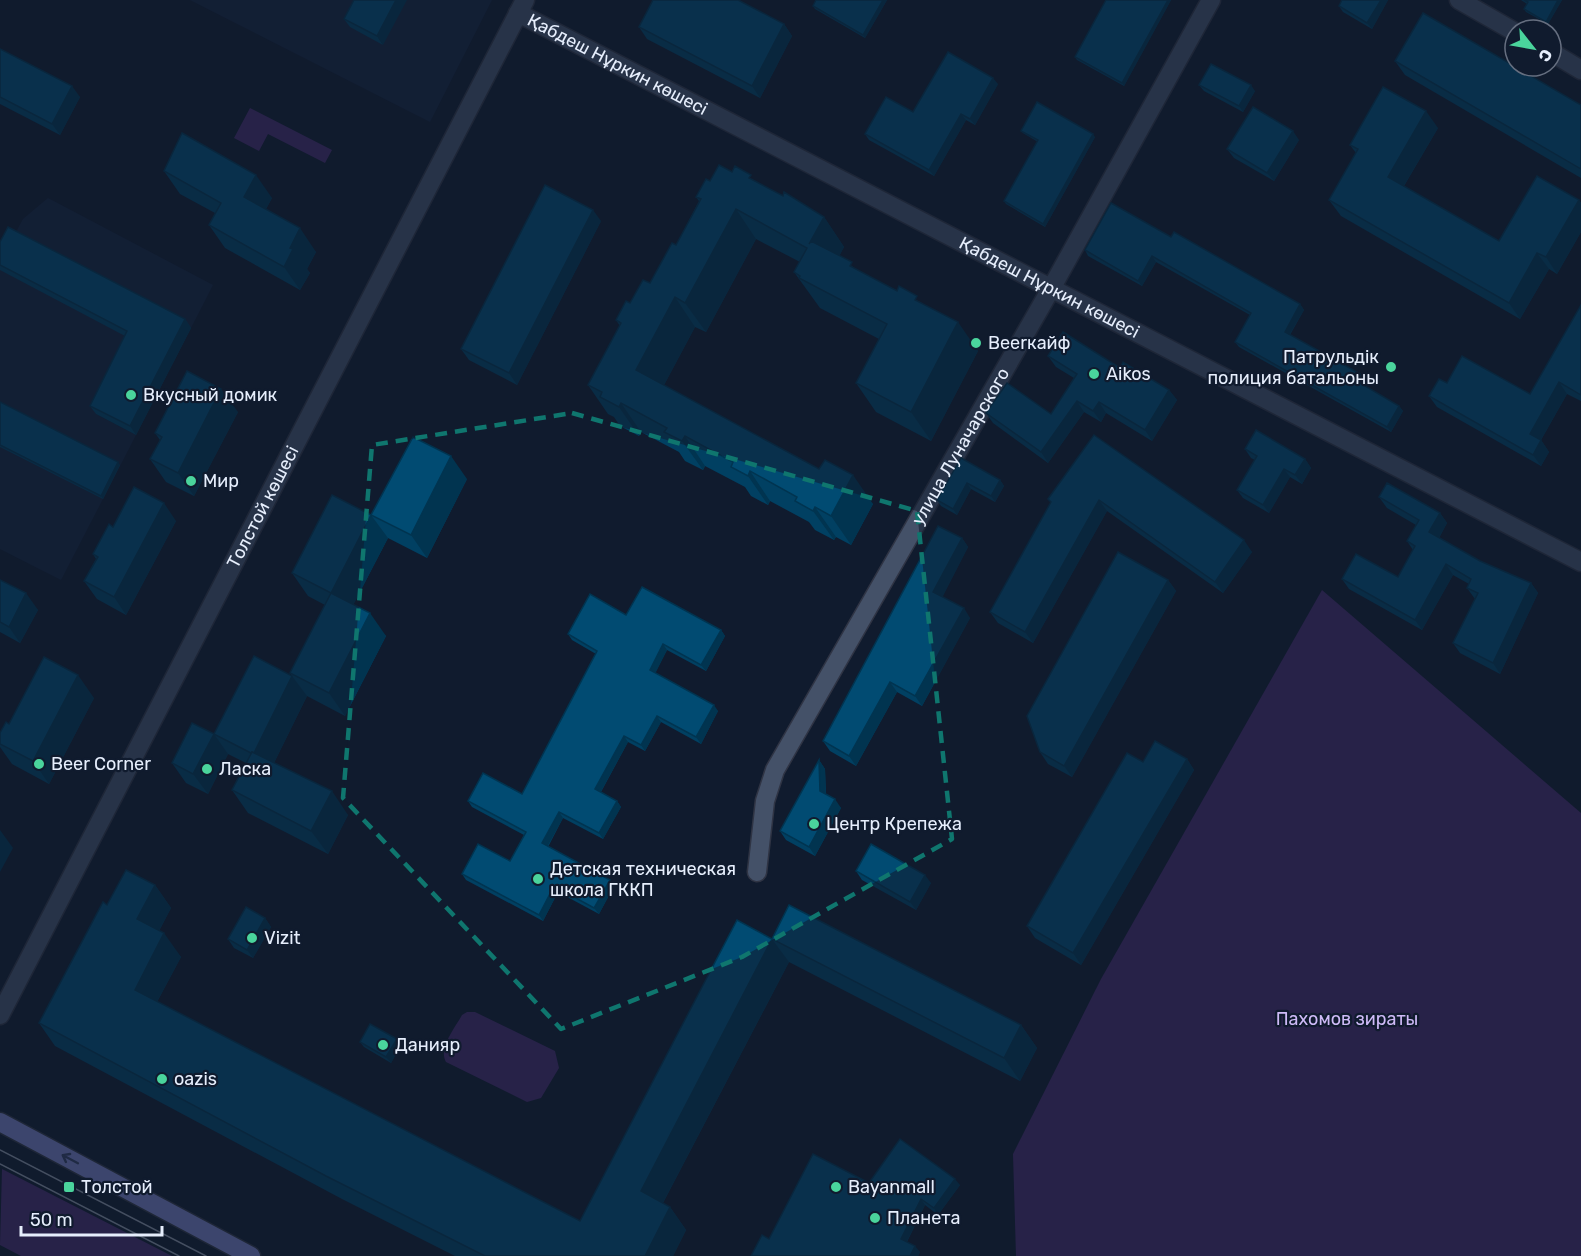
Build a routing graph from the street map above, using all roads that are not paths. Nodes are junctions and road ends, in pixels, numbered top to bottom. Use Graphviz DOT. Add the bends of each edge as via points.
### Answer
graph roads {
  1 [pos="1211,0"];
  2 [pos="1459,0"];
  3 [pos="522,7"];
  4 [pos="1503,25"];
  5 [pos="1563,59"];
  6 [pos="1581,69"];
  7 [pos="1052,287"];
  8 [pos="1581,562"];
  9 [pos="757,872"];
  10 [pos="0,1015"];
  11 [pos="0,1122"];
  12 [pos="251,1256"];
  1 -- 7 [label="street, улица Луначарского"];
  2 -- 4 [label="street"];
  3 -- 7 [label="street, Қабдеш Нұркин көшесі"];
  3 -- 10 [label="street, Толстой көшесі"];
  5 -- 6 [label="street"];
  7 -- 8 [label="street, Қабдеш Нұркин көшесі"];
  7 -- 9 [label="street, улица Луначарского" via="775,770 765,801"];
  12 -- 11 [label="main road, one-way"];
}
